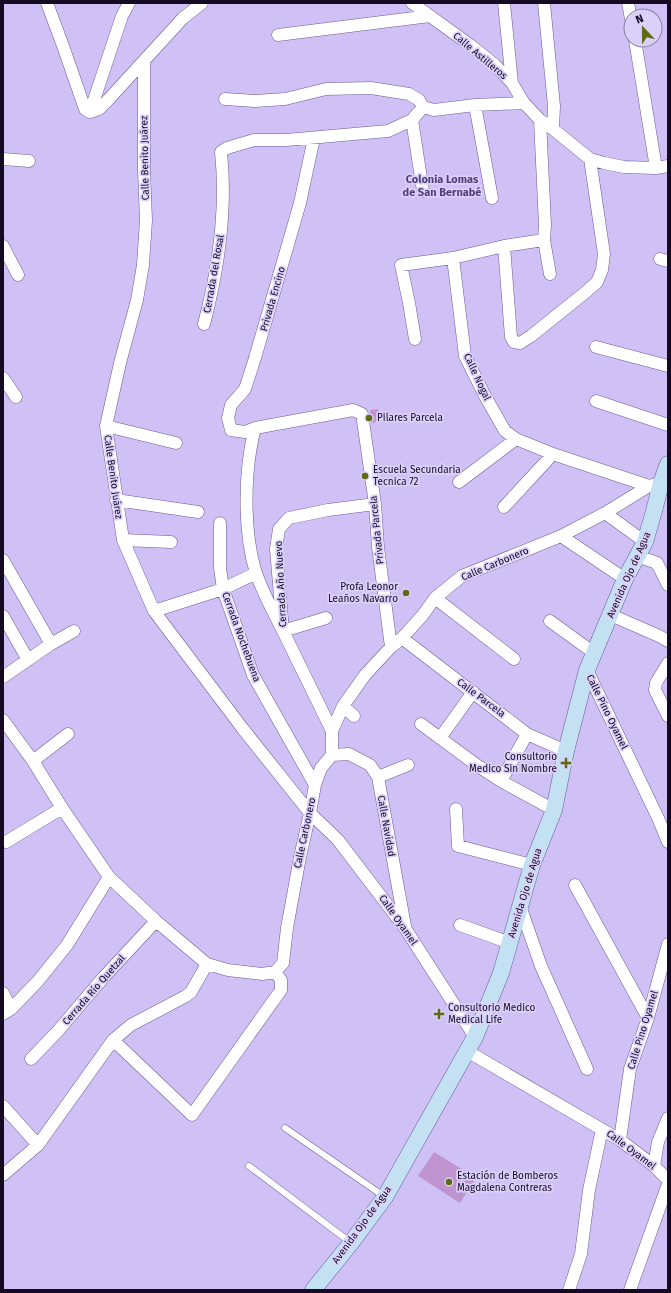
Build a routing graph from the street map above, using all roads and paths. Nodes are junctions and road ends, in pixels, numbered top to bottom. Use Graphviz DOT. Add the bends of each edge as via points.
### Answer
graph roads {
  1 [pos="47,3"];
  2 [pos="129,3"];
  3 [pos="194,3"];
  4 [pos="202,3"];
  5 [pos="412,3"];
  6 [pos="504,3"];
  7 [pos="544,3"];
  8 [pos="430,16"];
  9 [pos="183,18"];
  10 [pos="278,35"];
  11 [pos="636,48"];
  12 [pos="144,61"];
  13 [pos="512,83"];
  14 [pos="225,99"];
  15 [pos="524,103"];
  16 [pos="476,105"];
  17 [pos="423,107"];
  18 [pos="90,112"];
  19 [pos="412,120"];
  20 [pos="540,120"];
  21 [pos="553,129"];
  22 [pos="314,138"];
  23 [pos="3,159"];
  24 [pos="590,159"];
  25 [pos="29,161"];
  26 [pos="662,167"];
  27 [pos="423,191"];
  28 [pos="492,198"];
  29 [pos="544,240"];
  30 [pos="3,246"];
  31 [pos="504,246"];
  32 [pos="453,258"];
  33 [pos="550,274"];
  34 [pos="18,275"];
  35 [pos="204,324"];
  36 [pos="415,339"];
  37 [pos="596,347"];
  38 [pos="668,366"];
  39 [pos="3,378"];
  40 [pos="16,397"];
  41 [pos="596,401"];
  42 [pos="668,425"];
  43 [pos="106,426"];
  44 [pos="254,428"];
  45 [pos="516,439"];
  46 [pos="176,443"];
  47 [pos="553,454"];
  48 [pos="668,464"];
  49 [pos="460,482"];
  50 [pos="655,484"];
  51 [pos="116,500"];
  52 [pos="375,504"];
  53 [pos="504,507"];
  54 [pos="198,512"];
  55 [pos="605,512"];
  56 [pos="220,523"];
  57 [pos="561,536"];
  58 [pos="123,540"];
  59 [pos="171,542"];
  60 [pos="645,542"];
  61 [pos="637,556"];
  62 [pos="3,560"];
  63 [pos="256,573"];
  64 [pos="625,579"];
  65 [pos="668,585"];
  66 [pos="223,589"];
  67 [pos="435,598"];
  68 [pos="154,611"];
  69 [pos="611,615"];
  70 [pos="3,616"];
  71 [pos="326,618"];
  72 [pos="550,621"];
  73 [pos="74,631"];
  74 [pos="283,631"];
  75 [pos="402,638"];
  76 [pos="668,641"];
  77 [pos="51,644"];
  78 [pos="390,647"];
  79 [pos="594,653"];
  80 [pos="514,659"];
  81 [pos="28,660"];
  82 [pos="668,663"];
  83 [pos="587,670"];
  84 [pos="3,677"];
  85 [pos="473,692"];
  86 [pos="344,706"];
  87 [pos="354,716"];
  88 [pos="668,716"];
  89 [pos="3,720"];
  90 [pos="420,724"];
  91 [pos="332,731"];
  92 [pos="68,734"];
  93 [pos="528,734"];
  94 [pos="440,738"];
  95 [pos="566,751"];
  96 [pos="332,755"];
  97 [pos="33,761"];
  98 [pos="408,765"];
  99 [pos="378,777"];
  100 [pos="501,781"];
  101 [pos="315,785"];
  102 [pos="62,808"];
  103 [pos="456,809"];
  104 [pos="554,810"];
  105 [pos="310,813"];
  106 [pos="6,842"];
  107 [pos="668,842"];
  108 [pos="532,865"];
  109 [pos="109,877"];
  110 [pos="575,885"];
  111 [pos="520,906"];
  112 [pos="156,921"];
  113 [pos="460,925"];
  114 [pos="406,928"];
  115 [pos="510,943"];
  116 [pos="668,944"];
  117 [pos="207,964"];
  118 [pos="275,972"];
  119 [pos="3,993"];
  120 [pos="7,1012"];
  121 [pos="648,1018"];
  122 [pos="113,1040"];
  123 [pos="471,1044"];
  124 [pos="31,1059"];
  125 [pos="587,1069"];
  126 [pos="3,1106"];
  127 [pos="668,1118"];
  128 [pos="285,1128"];
  129 [pos="602,1129"];
  130 [pos="620,1140"];
  131 [pos="38,1145"];
  132 [pos="250,1166"];
  133 [pos="654,1166"];
  134 [pos="3,1175"];
  135 [pos="668,1180"];
  136 [pos="668,1184"];
  137 [pos="385,1197"];
  138 [pos="352,1243"];
  139 [pos="313,1290"];
  140 [pos="569,1290"];
  141 [pos="630,1290"];
  1 -- 18 [label="street" via="85,109"];
  2 -- 18 [label="street" via="122,16"];
  3 -- 9 [label="street"];
  4 -- 9 [label="street"];
  5 -- 8 [label="street, Calle Astilleros"];
  6 -- 13 [label="street"];
  7 -- 21 [label="street" via="554,106"];
  8 -- 10 [label="street"];
  8 -- 13 [label="street, Calle Astilleros" via="495,65"];
  9 -- 12 [label="street"];
  11 -- 26 [label="street"];
  12 -- 18 [label="street" via="108,100"];
  12 -- 43 [label="street, Calle Benito Juárez" via="146,220 143,265"];
  13 -- 15 [label="street, Calle Astilleros"];
  14 -- 17 [label="street" via="285,99 326,89 371,88 409,94 419,100"];
  15 -- 16 [label="street"];
  15 -- 20 [label="street, Calle Astilleros"];
  16 -- 17 [label="street" via="434,110"];
  16 -- 28 [label="street"];
  17 -- 19 [label="street"];
  19 -- 22 [label="street" via="388,131"];
  19 -- 27 [label="street"];
  20 -- 21 [label="street, Calle Astilleros"];
  20 -- 29 [label="street"];
  21 -- 24 [label="street, Calle Astilleros"];
  22 -- 35 [label="street, Cerrada del Rosal" via="254,140 221,152 223,219 218,261"];
  22 -- 44 [label="street, Privada Encino" via="300,203 255,358 245,389 231,405 228,418 231,430 245,432"];
  23 -- 25 [label="street"];
  24 -- 26 [label="street, Calle Astilleros" via="624,167"];
  24 -- 31 [label="street" via="604,254 602,270 597,282 531,336 520,342 514,342 511,337"];
  29 -- 31 [label="street"];
  29 -- 33 [label="street"];
  30 -- 34 [label="street"];
  31 -- 32 [label="street"];
  32 -- 36 [label="street" via="401,265"];
  32 -- 45 [label="street, Calle Nogal" via="465,356 505,431"];
  37 -- 38 [label="street"];
  39 -- 40 [label="street"];
  41 -- 42 [label="street"];
  43 -- 46 [label="street"];
  43 -- 51 [label="street, Calle Benito Juárez"];
  44 -- 52 [label="street, Privada Parcela" via="353,410 362,414"];
  44 -- 63 [label="street" via="248,463 247,512 249,548"];
  45 -- 47 [label="street, Calle Nogal"];
  45 -- 49 [label="street"];
  47 -- 50 [label="street, Calle Nogal"];
  47 -- 53 [label="street"];
  48 -- 50 [label="street, Avenida Ojo de Agua"];
  50 -- 55 [label="street, Calle Carbonero"];
  50 -- 60 [label="street, Avenida Ojo de Agua" via="654,511"];
  51 -- 54 [label="street"];
  51 -- 58 [label="street, Calle Benito Juárez"];
  52 -- 74 [label="street, Cerrada Año Nuevo" via="289,518 279,529 276,549"];
  52 -- 78 [label="street, Privada Parcela"];
  55 -- 57 [label="street, Calle Carbonero"];
  55 -- 60 [label="street"];
  56 -- 66 [label="street, Cerrada Nochebuena" via="220,568"];
  57 -- 64 [label="street"];
  57 -- 67 [label="street, Calle Carbonero" via="462,576"];
  58 -- 59 [label="street"];
  58 -- 68 [label="street, Calle Benito Juárez"];
  60 -- 61 [label="street, Avenida Ojo de Agua"];
  61 -- 64 [label="street, Avenida Ojo de Agua"];
  61 -- 65 [label="street" via="657,563"];
  62 -- 77 [label="street"];
  63 -- 66 [label="street"];
  63 -- 74 [label="street"];
  64 -- 69 [label="street, Avenida Ojo de Agua"];
  66 -- 68 [label="street"];
  66 -- 101 [label="street, Cerrada Nochebuena" via="253,675"];
  67 -- 75 [label="street, Calle Carbonero"];
  67 -- 80 [label="street"];
  68 -- 105 [label="street, Calle Benito Juárez"];
  69 -- 76 [label="street"];
  69 -- 79 [label="street, Avenida Ojo de Agua"];
  70 -- 81 [label="street"];
  71 -- 74 [label="street"];
  72 -- 79 [label="street"];
  73 -- 77 [label="street"];
  74 -- 91 [label="street, Cerrada Año Nuevo"];
  75 -- 78 [label="street, Calle Carbonero"];
  75 -- 85 [label="street, Calle Parcela"];
  77 -- 81 [label="street"];
  78 -- 86 [label="street, Calle Carbonero" via="365,675"];
  79 -- 83 [label="street, Avenida Ojo de Agua"];
  81 -- 84 [label="street"];
  82 -- 88 [label="street" via="656,682 655,690"];
  83 -- 95 [label="street, Avenida Ojo de Agua"];
  83 -- 107 [label="street, Calle Pino Oyamel"];
  85 -- 93 [label="street, Calle Parcela"];
  85 -- 94 [label="street"];
  86 -- 87 [label="street"];
  86 -- 91 [label="street, Calle Carbonero"];
  89 -- 97 [label="street"];
  90 -- 94 [label="street"];
  91 -- 96 [label="street, Calle Carbonero"];
  92 -- 97 [label="street"];
  93 -- 95 [label="street, Calle Parcela"];
  93 -- 100 [label="street"];
  94 -- 100 [label="street"];
  95 -- 104 [label="street, Avenida Ojo de Agua"];
  96 -- 99 [label="street" via="349,754 370,765"];
  96 -- 101 [label="street, Calle Carbonero" via="321,768"];
  97 -- 102 [label="street"];
  98 -- 99 [label="street"];
  99 -- 114 [label="street, Calle Navidad"];
  100 -- 104 [label="street"];
  101 -- 105 [label="street, Calle Carbonero"];
  102 -- 106 [label="street"];
  102 -- 109 [label="street"];
  103 -- 108 [label="street" via="458,846"];
  104 -- 108 [label="street, Avenida Ojo de Agua"];
  105 -- 114 [label="street, Calle Oyamel" via="338,840"];
  105 -- 118 [label="street, Calle Carbonero" via="282,963"];
  108 -- 111 [label="street, Avenida Ojo de Agua"];
  109 -- 112 [label="street"];
  109 -- 120 [label="street" via="68,945 38,981"];
  110 -- 121 [label="street"];
  111 -- 115 [label="street, Avenida Ojo de Agua"];
  111 -- 125 [label="street" via="542,966"];
  112 -- 117 [label="street"];
  112 -- 124 [label="street, Cerrada Río Quetzal"];
  113 -- 115 [label="street"];
  114 -- 123 [label="street, Calle Oyamel"];
  115 -- 123 [label="street, Avenida Ojo de Agua" via="501,974"];
  116 -- 121 [label="street, Calle Pino Oyamel"];
  117 -- 118 [label="street" via="228,970 262,974"];
  117 -- 122 [label="street" via="191,992 131,1025"];
  118 -- 122 [label="street" via="281,980 281,990 192,1115"];
  119 -- 120 [label="street"];
  121 -- 130 [label="street, Calle Pino Oyamel" via="630,1069"];
  122 -- 131 [label="street"];
  123 -- 129 [label="street, Calle Oyamel"];
  123 -- 137 [label="street, Avenida Ojo de Agua"];
  126 -- 131 [label="street"];
  127 -- 133 [label="street" via="658,1142"];
  128 -- 137 [label="lane"];
  129 -- 130 [label="street, Calle Oyamel"];
  129 -- 140 [label="street" via="589,1190 581,1254"];
  130 -- 133 [label="street, Calle Oyamel"];
  131 -- 134 [label="street"];
  132 -- 138 [label="lane"];
  133 -- 135 [label="street, Calle Oyamel"];
  136 -- 141 [label="street"];
  137 -- 138 [label="street, Avenida Ojo de Agua"];
  138 -- 139 [label="street, Avenida Ojo de Agua"];
}
